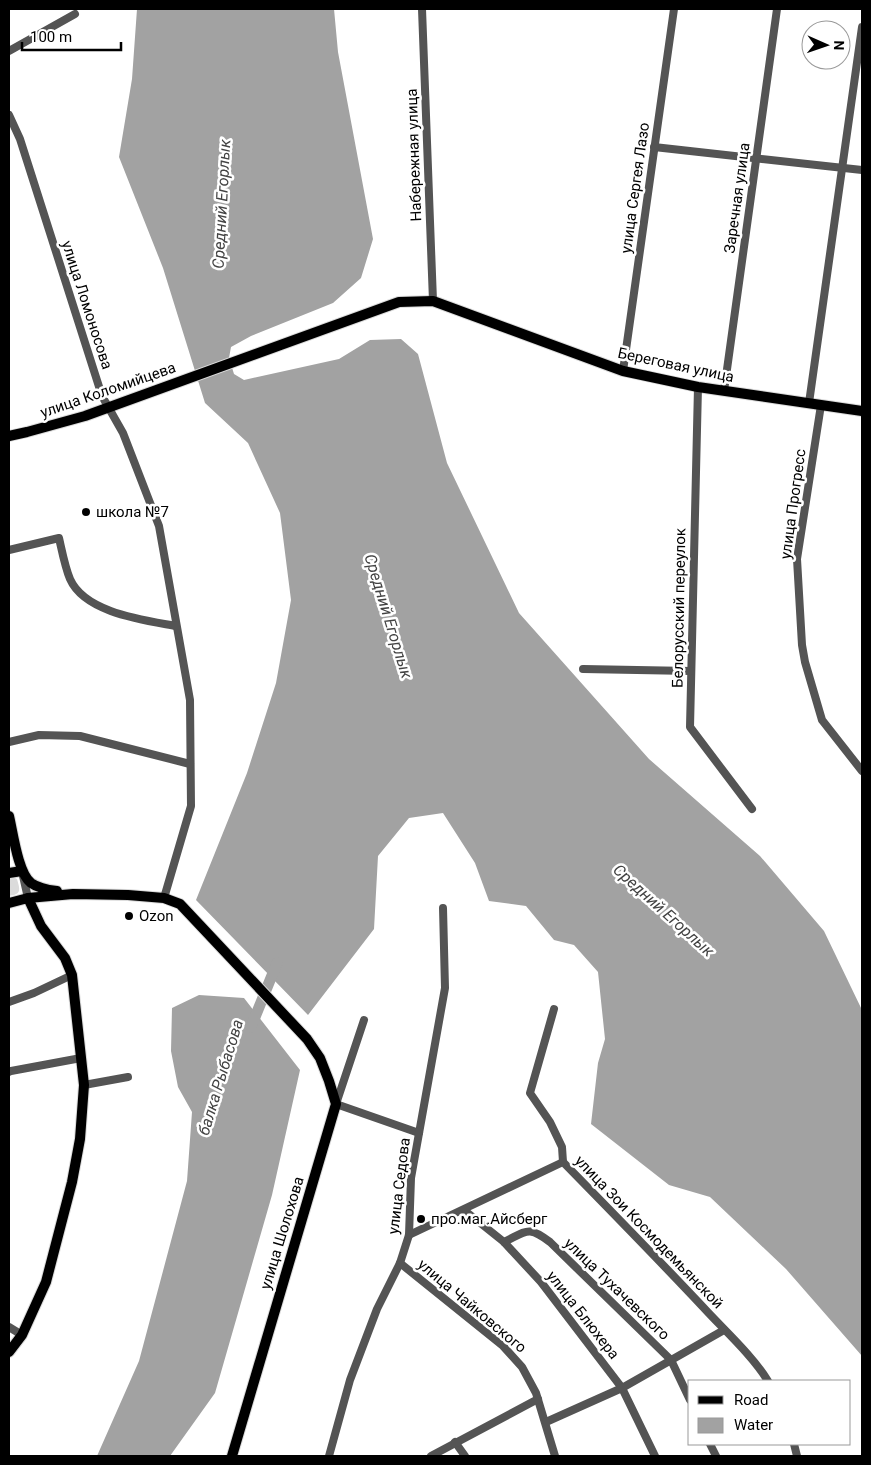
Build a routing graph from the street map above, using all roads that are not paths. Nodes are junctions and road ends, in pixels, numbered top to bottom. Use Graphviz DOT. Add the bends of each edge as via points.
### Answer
graph roads {
  1 [pos="422,9"];
  2 [pos="674,9"];
  3 [pos="777,9"];
  4 [pos="75,14"];
  5 [pos="862,27"];
  6 [pos="9,51"];
  7 [pos="9,115"];
  8 [pos="654,147"];
  9 [pos="756,158"];
  10 [pos="842,168"];
  11 [pos="862,170"];
  12 [pos="433,301"];
  13 [pos="623,371"];
  14 [pos="698,387"];
  15 [pos="724,391"];
  16 [pos="809,403"];
  17 [pos="821,405"];
  18 [pos="108,408"];
  19 [pos="862,411"];
  20 [pos="9,436"];
  21 [pos="9,550"];
  22 [pos="176,626"];
  23 [pos="583,669"];
  24 [pos="691,671"];
  25 [pos="9,742"];
  26 [pos="190,764"];
  27 [pos="862,771"];
  28 [pos="752,809"];
  29 [pos="9,816"];
  30 [pos="22,871"];
  31 [pos="9,874"];
  32 [pos="73,894"];
  33 [pos="28,898"];
  34 [pos="164,898"];
  35 [pos="9,903"];
  36 [pos="443,908"];
  37 [pos="72,975"];
  38 [pos="9,1002"];
  39 [pos="554,1009"];
  40 [pos="364,1020"];
  41 [pos="81,1058"];
  42 [pos="9,1072"];
  43 [pos="128,1077"];
  44 [pos="84,1085"];
  45 [pos="336,1104"];
  46 [pos="419,1134"];
  47 [pos="563,1162"];
  48 [pos="464,1210"];
  49 [pos="409,1235"];
  50 [pos="504,1242"];
  51 [pos="400,1263"];
  52 [pos="9,1327"];
  53 [pos="724,1330"];
  54 [pos="22,1335"];
  55 [pos="9,1352"];
  56 [pos="671,1360"];
  57 [pos="767,1380"];
  58 [pos="622,1388"];
  59 [pos="688,1396"];
  60 [pos="538,1399"];
  61 [pos="546,1422"];
  62 [pos="455,1442"];
  63 [pos="232,1456"];
  64 [pos="329,1456"];
  65 [pos="431,1456"];
  66 [pos="465,1456"];
  67 [pos="556,1456"];
  68 [pos="655,1456"];
  1 -- 12 [label="street, Набережная улица"];
  2 -- 8 [label="street, улица Сергея Лазо"];
  3 -- 9 [label="street, Заречная улица"];
  4 -- 6 [label="street"];
  5 -- 10 [label="street"];
  7 -- 18 [label="street, улица Ломоносова" via="20,139"];
  8 -- 9 [label="street"];
  8 -- 13 [label="street, улица Сергея Лазо"];
  9 -- 10 [label="street"];
  9 -- 15 [label="street, Заречная улица"];
  10 -- 11 [label="street"];
  10 -- 16 [label="street"];
  12 -- 13 [label="main road, Береговая улица"];
  12 -- 18 [label="main road, улица Коломийцева" via="399,302"];
  13 -- 14 [label="main road, Береговая улица"];
  14 -- 15 [label="main road, Береговая улица"];
  14 -- 24 [label="street, Белорусский переулок"];
  15 -- 16 [label="main road, Береговая улица"];
  16 -- 17 [label="main road, Береговая улица"];
  17 -- 19 [label="main road, Береговая улица"];
  17 -- 27 [label="street, улица Прогресс" via="797,560 802,645 822,720"];
  18 -- 20 [label="main road, улица Коломийцева"];
  18 -- 22 [label="street, улица Ломоносова" via="123,433 159,526"];
  21 -- 22 [label="street" via="58,538 70,580 81,594 104,609"];
  22 -- 26 [label="street, улица Ломоносова" via="190,700"];
  23 -- 24 [label="street"];
  24 -- 28 [label="street, Белорусский переулок" via="690,726"];
  25 -- 26 [label="street" via="39,734 80,736"];
  26 -- 34 [label="street, улица Ломоносова" via="190,806"];
  29 -- 30 [label="main road"];
  30 -- 31 [label="main road"];
  30 -- 32 [label="main road" via="31,883"];
  30 -- 33 [label="street"];
  32 -- 33 [label="main road"];
  32 -- 34 [label="main road"];
  33 -- 35 [label="main road"];
  33 -- 37 [label="main road" via="41,926 65,958"];
  34 -- 45 [label="main road" via="180,904 307,1038 320,1058"];
  36 -- 46 [label="street, улица Седова" via="445,988"];
  37 -- 38 [label="street"];
  37 -- 41 [label="main road"];
  39 -- 47 [label="street" via="530,1093 562,1147"];
  40 -- 45 [label="street, улица Шолохова"];
  41 -- 42 [label="street"];
  41 -- 44 [label="main road"];
  43 -- 44 [label="street"];
  44 -- 54 [label="main road" via="80,1139 60,1229 46,1282"];
  45 -- 46 [label="street"];
  45 -- 63 [label="main road, улица Шолохова"];
  46 -- 49 [label="street, улица Седова" via="411,1178"];
  47 -- 48 [label="street, улица Зои Космодемьянской"];
  47 -- 53 [label="street, улица Зои Космодемьянской"];
  48 -- 49 [label="street, улица Зои Космодемьянской"];
  48 -- 50 [label="street, улица Блюхера"];
  49 -- 51 [label="street, улица Седова"];
  50 -- 56 [label="street, улица Тухачевского" via="528,1230 538,1233"];
  50 -- 58 [label="street, улица Блюхера" via="541,1282"];
  51 -- 60 [label="street, улица Чайковского" via="503,1346 522,1367"];
  51 -- 64 [label="street, улица Седова" via="377,1309 350,1380"];
  52 -- 54 [label="street"];
  53 -- 56 [label="street"];
  53 -- 57 [label="street, улица Зои Космодемьянской"];
  54 -- 55 [label="main road"];
  56 -- 58 [label="street"];
  56 -- 59 [label="street, улица Тухачевского"];
  58 -- 61 [label="street"];
  58 -- 68 [label="street, улица Блюхера"];
  60 -- 61 [label="street, улица Чайковского"];
  60 -- 62 [label="street"];
  61 -- 67 [label="street, улица Чайковского"];
  62 -- 65 [label="street"];
  62 -- 66 [label="street"];
}
